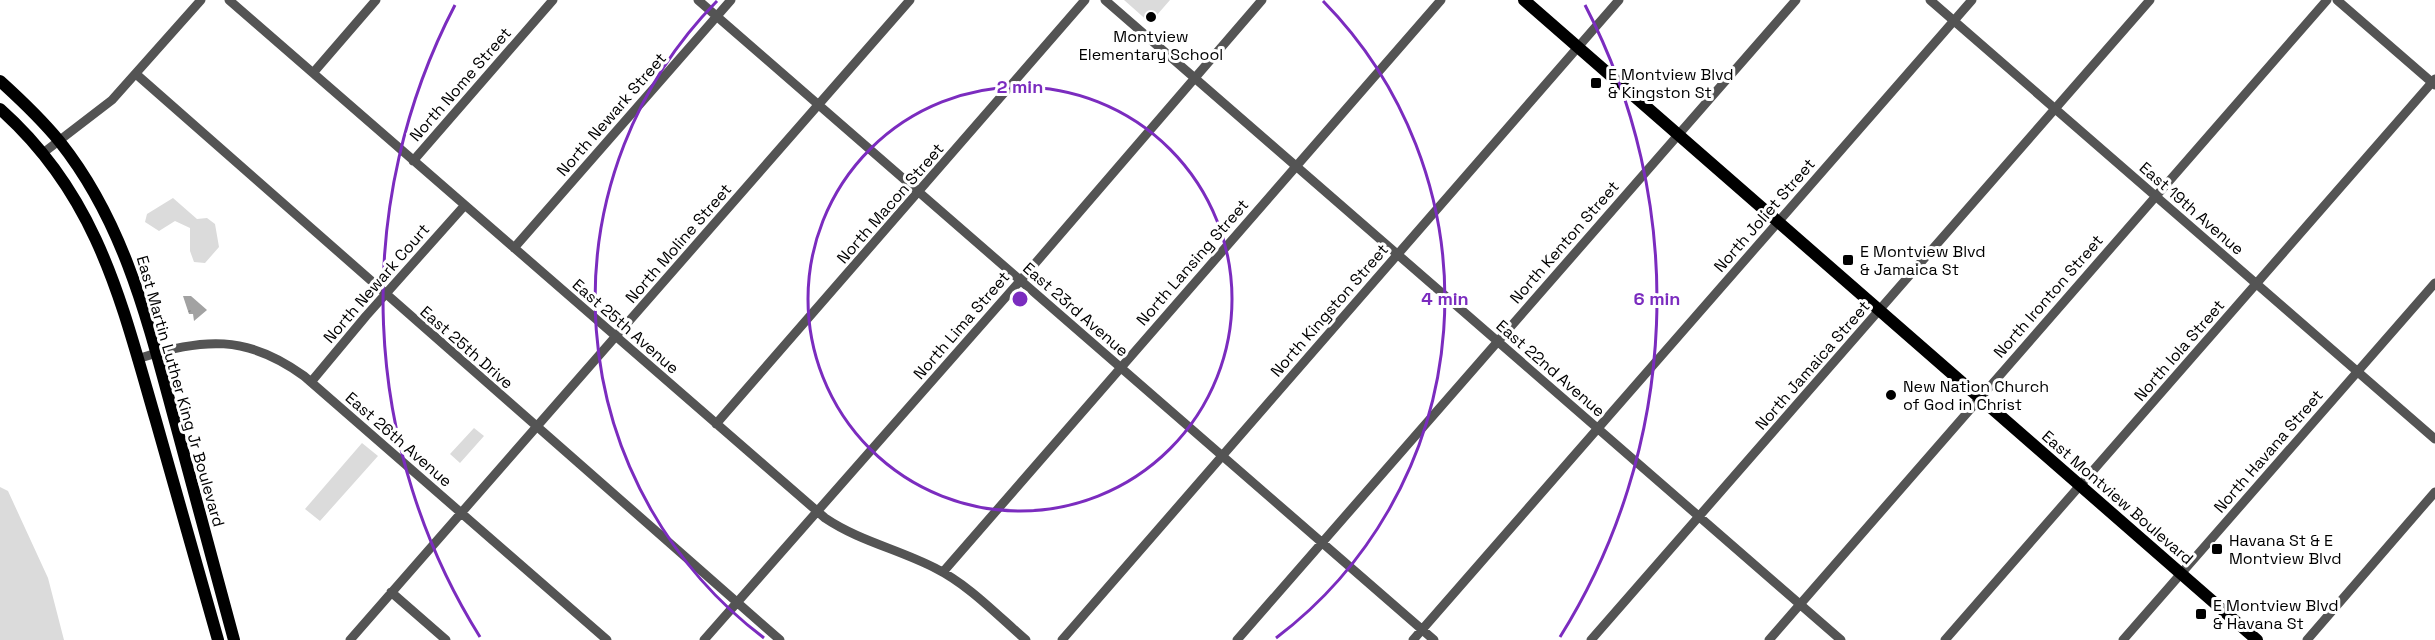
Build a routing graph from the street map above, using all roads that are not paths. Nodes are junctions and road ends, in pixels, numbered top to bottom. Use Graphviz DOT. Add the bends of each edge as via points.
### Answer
graph roads {
  1 [pos="201,0"];
  2 [pos="229,0"];
  3 [pos="376,0"];
  4 [pos="553,0"];
  5 [pos="698,0"];
  6 [pos="731,0"];
  7 [pos="910,0"];
  8 [pos="1085,0"];
  9 [pos="1105,0"];
  10 [pos="1263,0"];
  11 [pos="1441,0"];
  12 [pos="1524,0"];
  13 [pos="1619,0"];
  14 [pos="1796,0"];
  15 [pos="1930,0"];
  16 [pos="1972,0"];
  17 [pos="2150,0"];
  18 [pos="2327,0"];
  19 [pos="2337,0"];
  20 [pos="717,17"];
  21 [pos="1954,21"];
  22 [pos="1578,48"];
  23 [pos="136,74"];
  24 [pos="313,74"];
  25 [pos="1194,78"];
  26 [pos="0,81"];
  27 [pos="2434,82"];
  28 [pos="819,105"];
  29 [pos="0,109"];
  30 [pos="2055,109"];
  31 [pos="1679,135"];
  32 [pos="59,141"];
  33 [pos="43,153"];
  34 [pos="413,160"];
  35 [pos="1296,166"];
  36 [pos="919,192"];
  37 [pos="2155,196"];
  38 [pos="465,205"];
  39 [pos="1778,222"];
  40 [pos="514,248"];
  41 [pos="1398,255"];
  42 [pos="1020,281"];
  43 [pos="2435,283"];
  44 [pos="2257,284"];
  45 [pos="385,295"];
  46 [pos="1880,310"];
  47 [pos="616,337"];
  48 [pos="1498,342"];
  49 [pos="156,353"];
  50 [pos="137,359"];
  51 [pos="1120,367"];
  52 [pos="2357,371"];
  53 [pos="311,382"];
  54 [pos="1979,398"];
  55 [pos="716,424"];
  56 [pos="537,428"];
  57 [pos="1598,429"];
  58 [pos="2435,439"];
  59 [pos="1222,456"];
  60 [pos="2080,486"];
  61 [pos="2435,492"];
  62 [pos="818,512"];
  63 [pos="461,513"];
  64 [pos="1699,516"];
  65 [pos="1322,543"];
  66 [pos="943,572"];
  67 [pos="2181,574"];
  68 [pos="391,592"];
  69 [pos="737,602"];
  70 [pos="1800,605"];
  71 [pos="1422,630"];
  72 [pos="218,640"];
  73 [pos="234,640"];
  74 [pos="350,640"];
  75 [pos="446,640"];
  76 [pos="607,640"];
  77 [pos="704,640"];
  78 [pos="780,640"];
  79 [pos="1026,640"];
  80 [pos="1062,640"];
  81 [pos="1237,640"];
  82 [pos="1413,640"];
  83 [pos="1434,640"];
  84 [pos="1591,640"];
  85 [pos="1769,640"];
  86 [pos="1841,640"];
  87 [pos="1945,640"];
  88 [pos="2123,640"];
  89 [pos="2257,640"];
  90 [pos="2307,640"];
  1 -- 23 [label="street"];
  2 -- 24 [label="street, East 25th Avenue"];
  3 -- 24 [label="street"];
  4 -- 34 [label="street, North Nome Street"];
  5 -- 20 [label="street, East 23rd Avenue"];
  6 -- 20 [label="street, North Newark Street"];
  7 -- 28 [label="street, North Moline Street"];
  8 -- 36 [label="street, North Macon Street"];
  9 -- 25 [label="street, East 22nd Avenue"];
  10 -- 25 [label="street, North Lima Street"];
  11 -- 35 [label="street, North Lansing Street"];
  12 -- 22 [label="main road, East Montview Boulevard"];
  13 -- 22 [label="street, North Kingston Street"];
  14 -- 31 [label="street, North Kenton Street"];
  15 -- 21 [label="street, East 19th Avenue"];
  16 -- 21 [label="street, North Joliet Street"];
  17 -- 30 [label="street, North Jamaica Street"];
  18 -- 37 [label="street, North Ironton Street"];
  19 -- 27 [label="street"];
  20 -- 28 [label="street, East 23rd Avenue"];
  20 -- 40 [label="street, North Newark Street"];
  21 -- 30 [label="street, East 19th Avenue"];
  21 -- 39 [label="street, North Joliet Street"];
  22 -- 31 [label="main road, East Montview Boulevard"];
  22 -- 41 [label="street, North Kingston Street"];
  23 -- 32 [label="street" via="103,108"];
  23 -- 45 [label="street, East 25th Drive"];
  24 -- 34 [label="street, East 25th Avenue"];
  25 -- 35 [label="street, East 22nd Avenue"];
  25 -- 42 [label="street, North Lima Street"];
  26 -- 32 [label="main road, East Martin Luther King Jr Boulevard"];
  27 -- 44 [label="street, North Iola Street"];
  28 -- 36 [label="street, East 23rd Avenue"];
  28 -- 47 [label="street, North Moline Street"];
  29 -- 33 [label="main road, East Martin Luther King Jr Boulevard"];
  30 -- 37 [label="street, East 19th Avenue"];
  30 -- 46 [label="street, North Jamaica Street"];
  31 -- 39 [label="main road, East Montview Boulevard"];
  31 -- 48 [label="street, North Kenton Street"];
  32 -- 33 [label="street"];
  32 -- 49 [label="main road, East Martin Luther King Jr Boulevard" via="85,177 118,238"];
  33 -- 50 [label="main road, East Martin Luther King Jr Boulevard" via="101,247"];
  34 -- 38 [label="street, East 25th Avenue"];
  35 -- 41 [label="street, East 22nd Avenue"];
  35 -- 51 [label="street, North Lansing Street"];
  36 -- 42 [label="street, East 23rd Avenue"];
  36 -- 55 [label="street, North Macon Street"];
  37 -- 44 [label="street, East 19th Avenue"];
  37 -- 54 [label="street, North Ironton Street"];
  38 -- 40 [label="street, East 25th Avenue"];
  38 -- 45 [label="street, North Newark Court"];
  39 -- 46 [label="main road, East Montview Boulevard"];
  39 -- 57 [label="street, North Joliet Street"];
  40 -- 47 [label="street, East 25th Avenue"];
  41 -- 48 [label="street, East 22nd Avenue"];
  41 -- 59 [label="street, North Kingston Street"];
  42 -- 51 [label="street, East 23rd Avenue"];
  42 -- 62 [label="street, North Lima Street"];
  43 -- 52 [label="street, North Havana Street"];
  44 -- 52 [label="street, East 19th Avenue"];
  44 -- 60 [label="street, North Iola Street"];
  45 -- 53 [label="street, North Newark Court"];
  45 -- 56 [label="street, East 25th Drive"];
  46 -- 54 [label="main road, East Montview Boulevard"];
  46 -- 64 [label="street, North Jamaica Street"];
  47 -- 55 [label="street, East 25th Avenue"];
  47 -- 56 [label="street, North Moline Street"];
  48 -- 57 [label="street, East 22nd Avenue"];
  48 -- 65 [label="street, North Kenton Street"];
  49 -- 50 [label="street, East 26th Avenue"];
  49 -- 53 [label="street, East 26th Avenue" via="204,344 245,347 278,358"];
  49 -- 73 [label="main road, East Martin Luther King Jr Boulevard"];
  50 -- 72 [label="main road, East Martin Luther King Jr Boulevard"];
  51 -- 59 [label="street, East 23rd Avenue"];
  51 -- 66 [label="street, North Lansing Street"];
  52 -- 58 [label="street, East 19th Avenue"];
  52 -- 67 [label="street, North Havana Street"];
  53 -- 63 [label="street, East 26th Avenue"];
  54 -- 60 [label="main road, East Montview Boulevard"];
  54 -- 70 [label="street, North Ironton Street"];
  55 -- 62 [label="street, East 25th Avenue"];
  56 -- 63 [label="street, North Moline Street"];
  56 -- 69 [label="street, East 25th Drive"];
  57 -- 64 [label="street, East 22nd Avenue"];
  57 -- 71 [label="street, North Joliet Street"];
  59 -- 65 [label="street, East 23rd Avenue"];
  59 -- 80 [label="street, North Kingston Street"];
  60 -- 67 [label="main road, East Montview Boulevard"];
  60 -- 87 [label="street, North Iola Street"];
  61 -- 90 [label="street"];
  62 -- 66 [label="street, East 25th Avenue" via="854,535"];
  62 -- 69 [label="street, North Lima Street"];
  63 -- 68 [label="street, North Moline Street"];
  63 -- 76 [label="street, East 26th Avenue"];
  64 -- 70 [label="street, East 22nd Avenue"];
  64 -- 84 [label="street, North Jamaica Street"];
  65 -- 71 [label="street, East 23rd Avenue"];
  65 -- 81 [label="street, North Kenton Street"];
  66 -- 79 [label="street, East 25th Avenue"];
  67 -- 88 [label="street, North Havana Street"];
  67 -- 89 [label="main road, East Montview Boulevard"];
  68 -- 74 [label="street, North Moline Street"];
  68 -- 75 [label="street"];
  69 -- 77 [label="street, North Lima Street"];
  69 -- 78 [label="street, East 25th Drive"];
  70 -- 85 [label="street, North Ironton Street"];
  70 -- 86 [label="street, East 22nd Avenue"];
  71 -- 82 [label="street, North Joliet Street"];
  71 -- 83 [label="street, East 23rd Avenue"];
}
